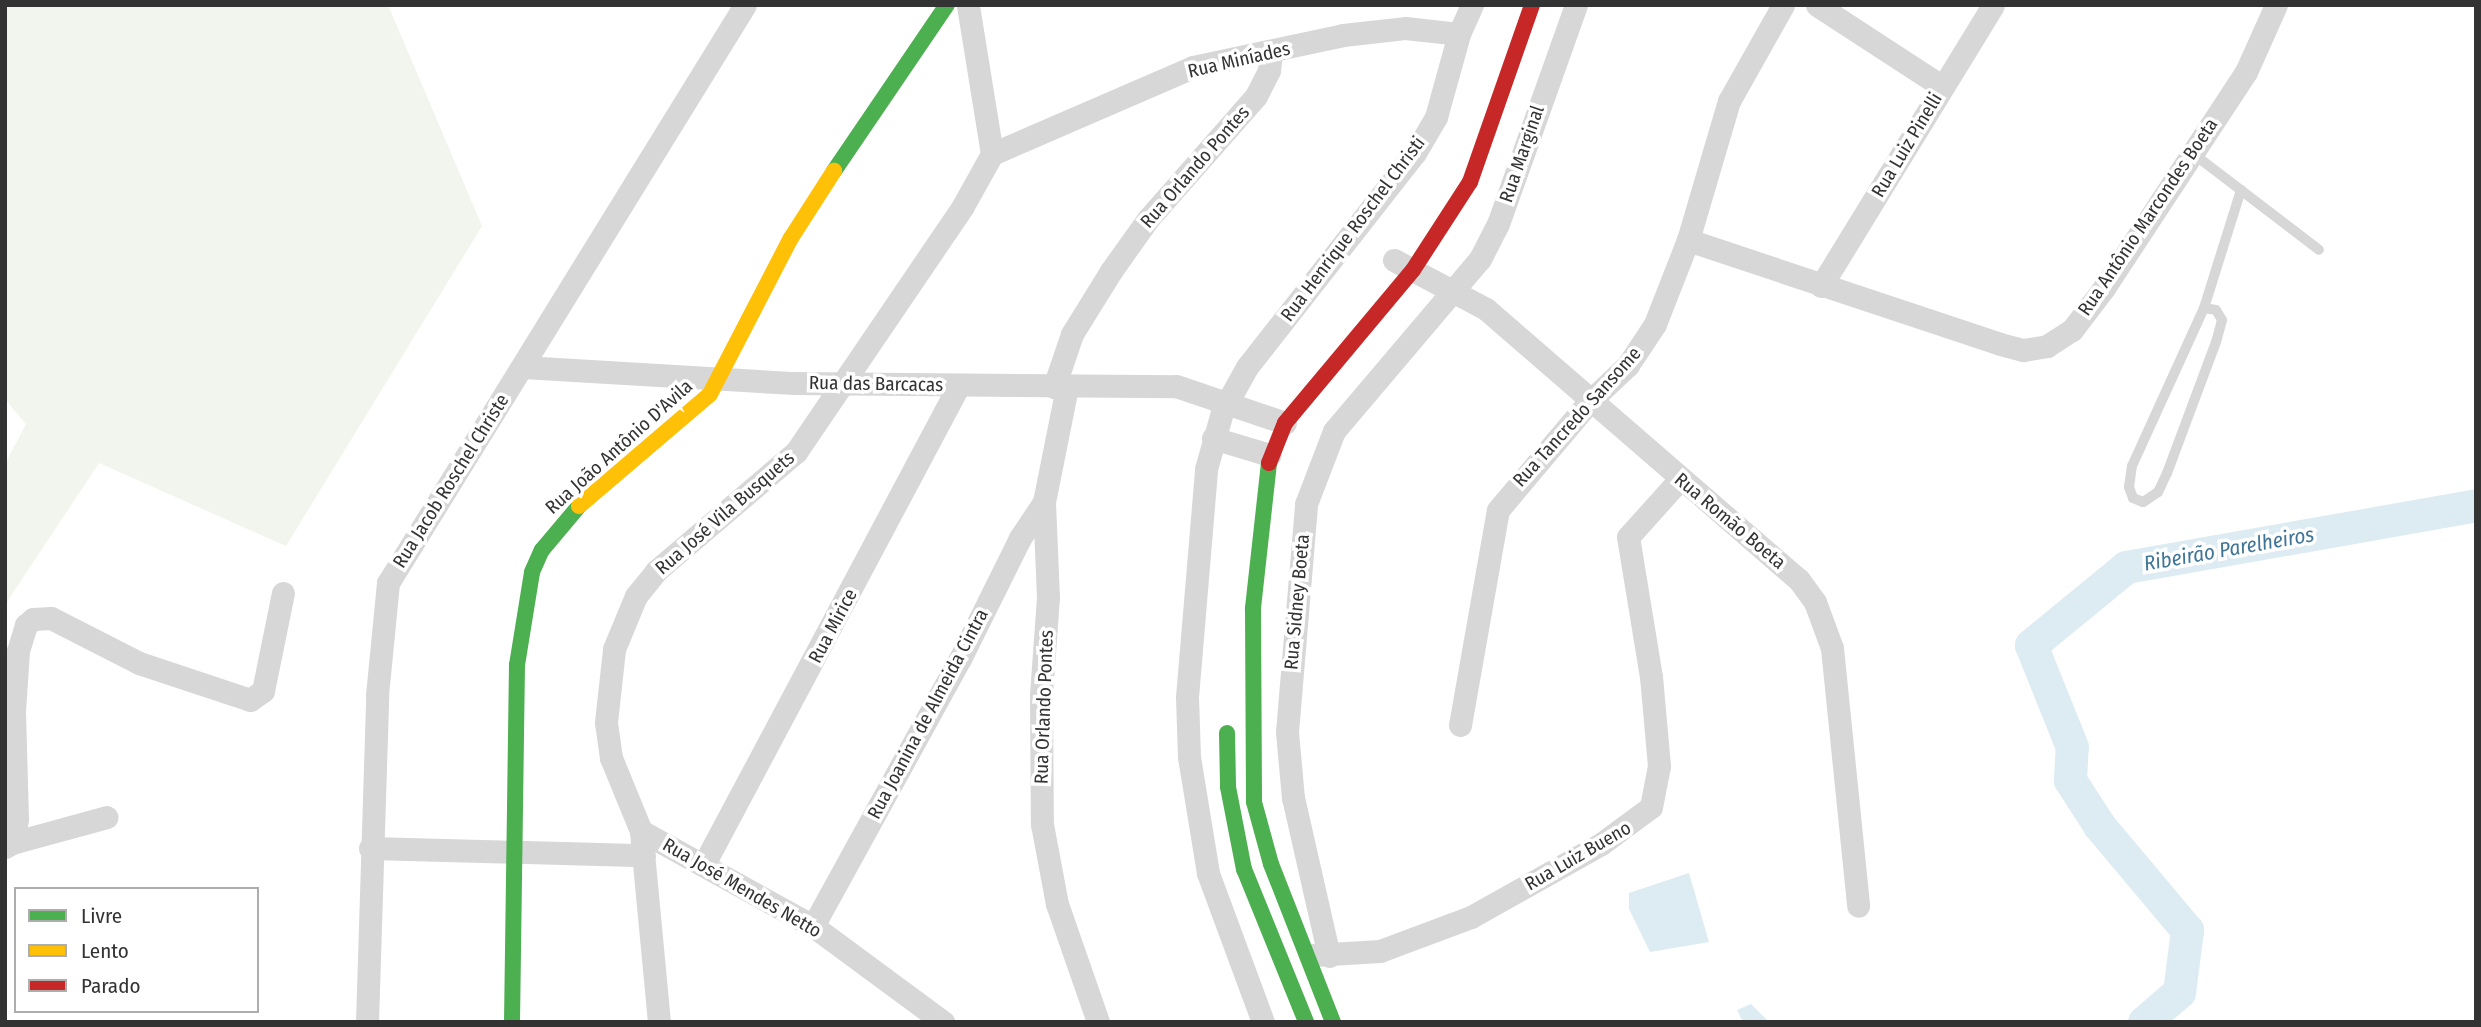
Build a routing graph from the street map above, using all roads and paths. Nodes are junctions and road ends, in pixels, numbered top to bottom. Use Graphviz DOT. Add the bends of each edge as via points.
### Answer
graph roads {
  1 [pos="745,5"];
  2 [pos="947,5"];
  3 [pos="968,5"];
  4 [pos="1472,5"];
  5 [pos="1532,5"];
  6 [pos="1576,5"];
  7 [pos="1783,5"];
  8 [pos="1817,5"];
  9 [pos="1993,5"];
  10 [pos="2276,5"];
  11 [pos="1459,34"];
  12 [pos="1271,54"];
  13 [pos="1943,87"];
  14 [pos="2191,152"];
  15 [pos="992,154"];
  16 [pos="2241,190"];
  17 [pos="1438,198"];
  18 [pos="1425,219"];
  19 [pos="1688,240"];
  20 [pos="2319,250"];
  21 [pos="1398,262"];
  22 [pos="1821,286"];
  23 [pos="1450,291"];
  24 [pos="2204,308"];
  25 [pos="523,367"];
  26 [pos="717,379"];
  27 [pos="841,384"];
  28 [pos="958,386"];
  29 [pos="1060,387"];
  30 [pos="1226,402"];
  31 [pos="1589,402"];
  32 [pos="1275,415"];
  33 [pos="1213,438"];
  34 [pos="1258,456"];
  35 [pos="1680,479"];
  36 [pos="1044,502"];
  37 [pos="283,593"];
  38 [pos="1228,718"];
  39 [pos="1461,725"];
  40 [pos="107,817"];
  41 [pos="641,831"];
  42 [pos="8,845"];
  43 [pos="370,848"];
  44 [pos="515,850"];
  45 [pos="644,855"];
  46 [pos="704,864"];
  47 [pos="1271,864"];
  48 [pos="1244,869"];
  49 [pos="1208,873"];
  50 [pos="1858,906"];
  51 [pos="813,926"];
  52 [pos="1316,961"];
  53 [pos="1287,973"];
  54 [pos="652,1018"];
  55 [pos="367,1022"];
  56 [pos="512,1022"];
  57 [pos="943,1022"];
  58 [pos="1098,1022"];
  59 [pos="1263,1022"];
  60 [pos="1306,1022"];
  61 [pos="1333,1022"];
  1 -- 25 [label="street, Rua Jacob Roschel Christe"];
  2 -- 26 [label="main road, Rua João Antônio D'Avila" via="897,73 791,238"];
  3 -- 15 [label="street"];
  4 -- 11 [label="street, Rua Henrique Roschel Christi"];
  5 -- 21 [label="main road" via="1470,182"];
  6 -- 23 [label="street, Rua Marginal" via="1498,224 1480,259"];
  7 -- 19 [label="street, Rua Tancredo Sansome" via="1729,101"];
  8 -- 13 [label="street"];
  9 -- 13 [label="street, Rua Luiz Pinelli"];
  10 -- 14 [label="street, Rua Antônio Marcondes Boeta" via="2246,72"];
  11 -- 12 [label="street, Rua Miníades" via="1393,30 1343,35"];
  11 -- 30 [label="street, Rua Henrique Roschel Christi" via="1448,84 1415,153 1247,367"];
  12 -- 15 [label="street, Rua Miníades" via="1193,66"];
  12 -- 29 [label="street, Rua Orlando Pontes" via="1256,96 1148,219 1104,281 1072,334"];
  13 -- 22 [label="street, Rua Luiz Pinelli"];
  14 -- 16 [label="lane"];
  14 -- 22 [label="street, Rua Antônio Marcondes Boeta" via="2089,310 2072,330 2047,346 2023,350 2000,344"];
  15 -- 27 [label="street, Rua José Vila Busquets" via="963,206"];
  16 -- 20 [label="lane"];
  16 -- 24 [label="lane"];
  17 -- 18 [label="main road"];
  19 -- 22 [label="street, Rua Antônio Marcondes Boeta"];
  19 -- 31 [label="street, Rua Tancredo Sansome" via="1656,324 1628,365"];
  21 -- 23 [label="street, Rua Romão Boeta"];
  21 -- 32 [label="main road"];
  23 -- 31 [label="street, Rua Romão Boeta" via="1486,309"];
  23 -- 52 [label="street, Rua Sidney Boeta" via="1334,430 1306,504 1287,732"];
  24 -- 24 [label="lane" via="2132,466 2129,487 2133,498 2143,502 2158,492 2167,473 2217,342 2222,320 2216,310"];
  25 -- 26 [label="street, Rua das Barcacas"];
  25 -- 43 [label="street, Rua Jacob Roschel Christe" via="438,496 388,583 381,624"];
  26 -- 27 [label="street, Rua das Barcacas"];
  26 -- 44 [label="main road, Rua João Antônio D'Avila" via="710,394 563,523 532,572 517,665"];
  27 -- 28 [label="street, Rua das Barcacas"];
  27 -- 41 [label="street, Rua José Vila Busquets" via="796,452 656,571 622,622 614,649 606,722 611,758"];
  28 -- 29 [label="street, Rua das Barcacas"];
  28 -- 46 [label="street, Rua Mirice"];
  29 -- 30 [label="street, Rua das Barcacas" via="1176,386"];
  29 -- 36 [label="street, Rua Orlando Pontes"];
  30 -- 32 [label="street"];
  30 -- 33 [label="street, Rua Henrique Roschel Christi"];
  31 -- 35 [label="street, Rua Romão Boeta"];
  31 -- 39 [label="street, Rua Tancredo Sansome" via="1498,510"];
  32 -- 34 [label="main road"];
  33 -- 34 [label="street"];
  33 -- 49 [label="street, Rua Henrique Roschel Christi" via="1202,500 1186,697 1194,807"];
  34 -- 47 [label="main road" via="1250,752 1254,802"];
  35 -- 50 [label="street, Rua Romão Boeta" via="1799,580 1826,622"];
  35 -- 52 [label="street, Rua Luiz Bueno" via="1628,537 1659,766 1651,807 1601,844 1471,917 1380,951"];
  36 -- 51 [label="street, Rua Joanina de Almeida Cintra" via="1020,538 960,659"];
  36 -- 58 [label="street, Rua Orlando Pontes" via="1048,597 1041,695 1043,841 1056,904"];
  37 -- 42 [label="street" via="263,691 250,700 139,663 51,618 33,619 26,625 18,651 13,711 17,819"];
  38 -- 48 [label="main road" via="1228,787"];
  40 -- 42 [label="street"];
  41 -- 45 [label="street, Rua José Vila Busquets"];
  41 -- 46 [label="street, Rua José Mendes Netto"];
  43 -- 44 [label="street, Rua José Mendes Netto"];
  43 -- 55 [label="street, Rua Jacob Roschel Christe"];
  44 -- 45 [label="street, Rua José Mendes Netto"];
  44 -- 56 [label="main road, Rua João Antônio D'Avila"];
  45 -- 54 [label="street, Rua José Vila Busquets"];
  46 -- 51 [label="street, Rua José Mendes Netto"];
  47 -- 48 [label="street"];
  47 -- 52 [label="main road"];
  48 -- 49 [label="street"];
  48 -- 53 [label="main road"];
  49 -- 59 [label="street, Rua Henrique Roschel Christi"];
  51 -- 57 [label="street, Rua José Mendes Netto"];
  52 -- 53 [label="street"];
  52 -- 61 [label="main road"];
  53 -- 60 [label="main road"];
}
